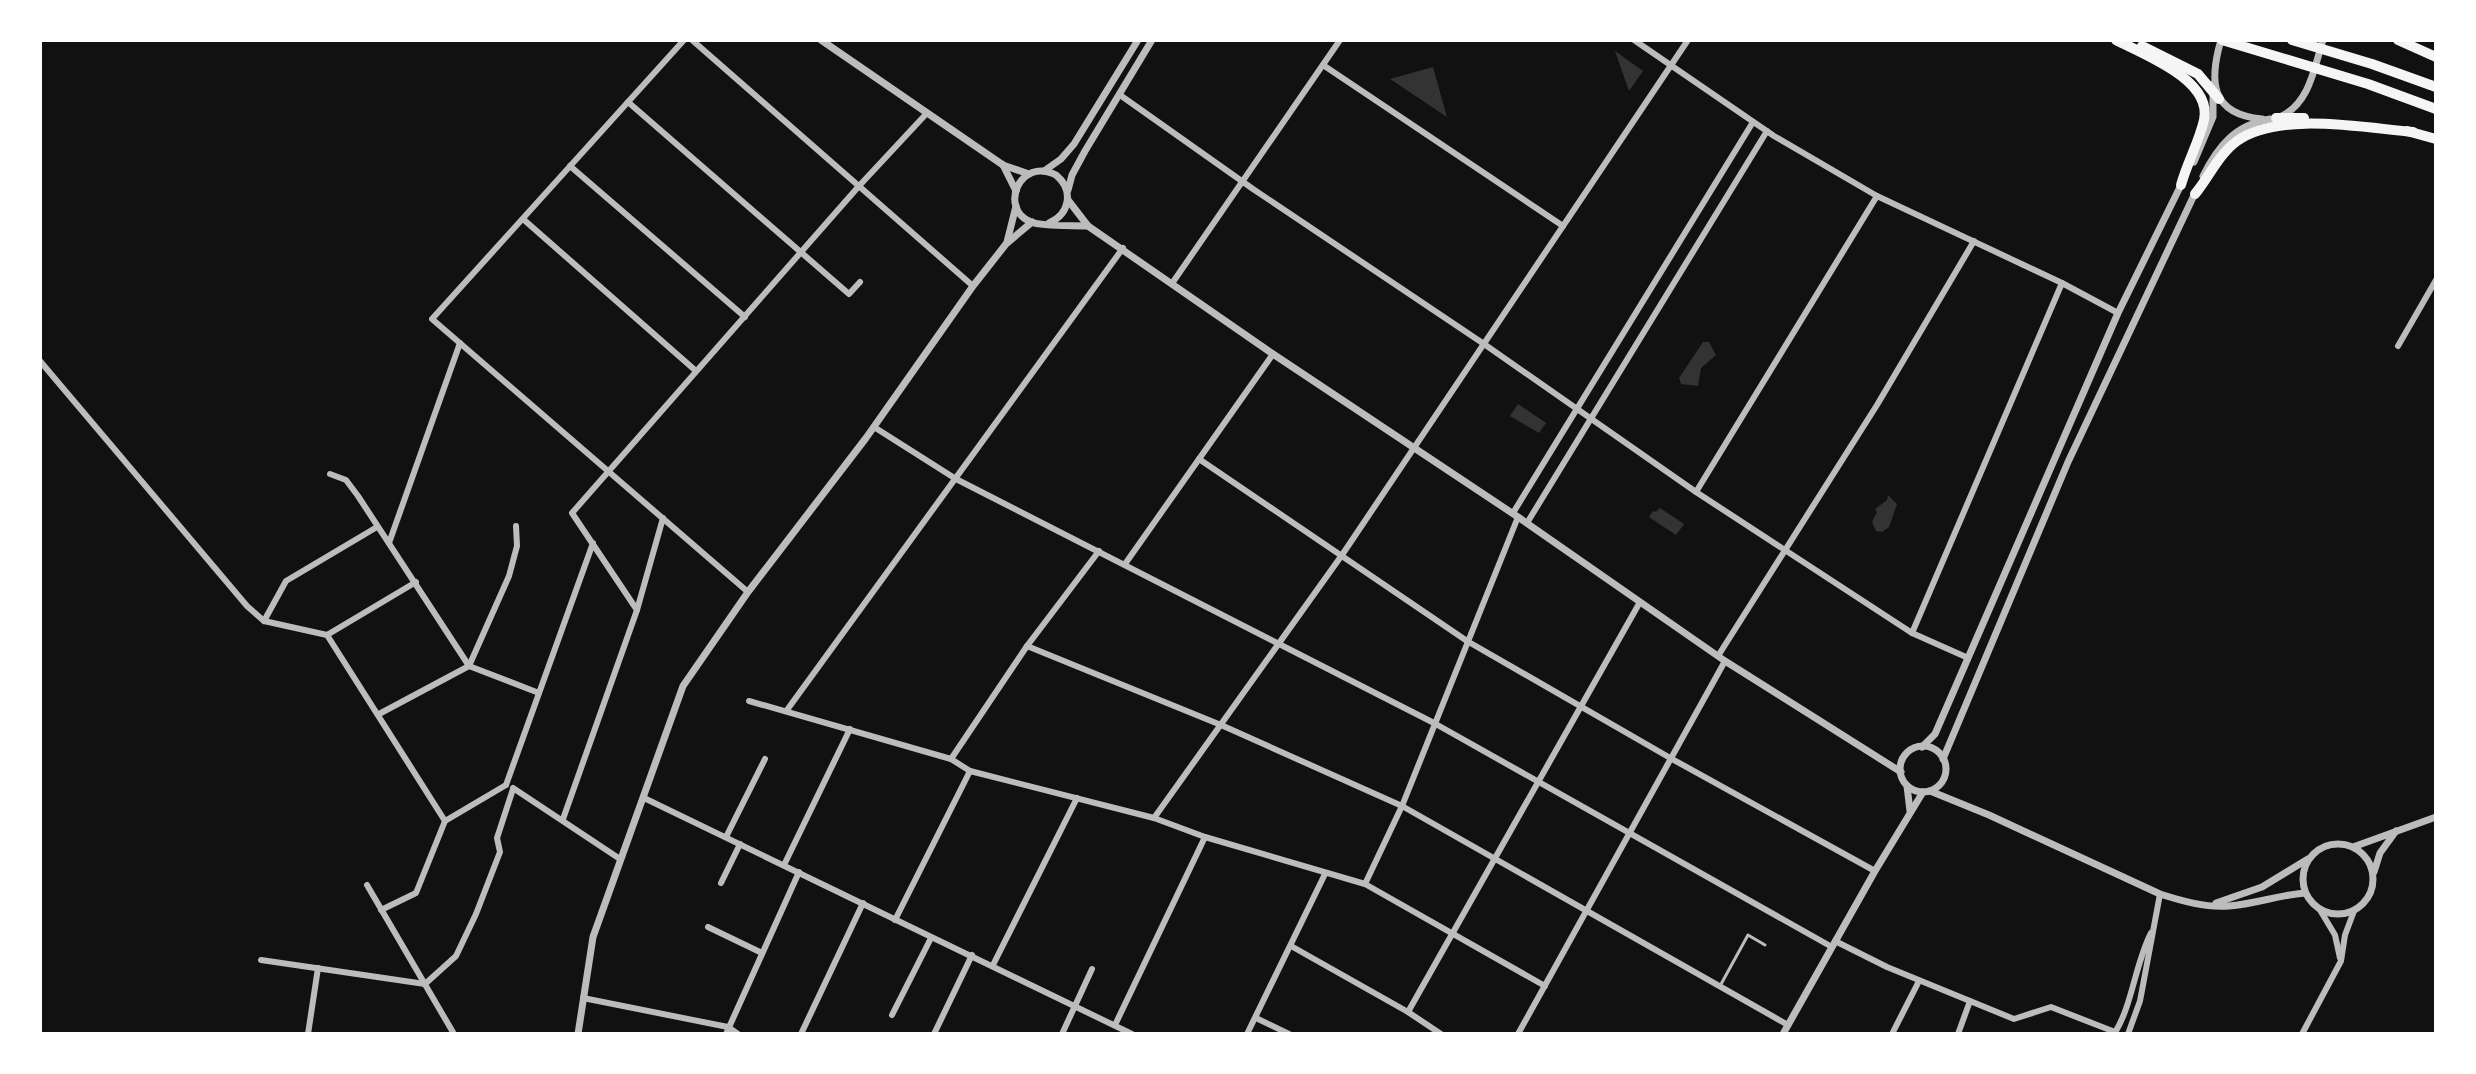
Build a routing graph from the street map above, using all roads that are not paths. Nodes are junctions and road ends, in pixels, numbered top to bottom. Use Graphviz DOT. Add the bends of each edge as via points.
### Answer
graph roads {
  1 [pos="684,40"];
  2 [pos="692,40"];
  3 [pos="821,40"];
  4 [pos="1138,40"];
  5 [pos="1152,40"];
  6 [pos="1340,40"];
  7 [pos="1634,40"];
  8 [pos="1688,40"];
  9 [pos="2116,40"];
  10 [pos="2125,40"];
  11 [pos="2221,40"];
  12 [pos="2292,40"];
  13 [pos="2323,40"];
  14 [pos="2398,40"];
  15 [pos="2406,40"];
  16 [pos="2436,57"];
  17 [pos="1671,64"];
  18 [pos="1323,65"];
  19 [pos="2436,87"];
  20 [pos="2215,91"];
  21 [pos="1120,95"];
  22 [pos="628,102"];
  23 [pos="2436,109"];
  24 [pos="927,113"];
  25 [pos="2273,119"];
  26 [pos="1753,122"];
  27 [pos="1767,131"];
  28 [pos="2413,132"];
  29 [pos="2436,139"];
  30 [pos="1003,165"];
  31 [pos="570,166"];
  32 [pos="1044,171"];
  33 [pos="1029,174"];
  34 [pos="1243,182"];
  35 [pos="2181,185"];
  36 [pos="859,186"];
  37 [pos="1016,191"];
  38 [pos="2195,194"];
  39 [pos="1068,196"];
  40 [pos="1877,196"];
  41 [pos="1016,206"];
  42 [pos="523,219"];
  43 [pos="1032,222"];
  44 [pos="1049,223"];
  45 [pos="1088,226"];
  46 [pos="1563,226"];
  47 [pos="1974,241"];
  48 [pos="1006,244"];
  49 [pos="1123,248"];
  50 [pos="800,254"];
  51 [pos="2436,280"];
  52 [pos="860,282"];
  53 [pos="1173,282"];
  54 [pos="2062,283"];
  55 [pos="973,286"];
  56 [pos="2118,313"];
  57 [pos="745,317"];
  58 [pos="460,343"];
  59 [pos="1484,344"];
  60 [pos="2398,346"];
  61 [pos="1273,354"];
  62 [pos="40,361"];
  63 [pos="696,371"];
  64 [pos="1576,408"];
  65 [pos="1591,419"];
  66 [pos="874,427"];
  67 [pos="1415,448"];
  68 [pos="1199,459"];
  69 [pos="607,471"];
  70 [pos="330,474"];
  71 [pos="956,479"];
  72 [pos="1696,492"];
  73 [pos="1516,515"];
  74 [pos="663,518"];
  75 [pos="1527,523"];
  76 [pos="516,526"];
  77 [pos="377,527"];
  78 [pos="593,543"];
  79 [pos="389,544"];
  80 [pos="1099,551"];
  81 [pos="1785,551"];
  82 [pos="1342,555"];
  83 [pos="1125,564"];
  84 [pos="416,582"];
  85 [pos="748,592"];
  86 [pos="1640,602"];
  87 [pos="637,610"];
  88 [pos="264,621"];
  89 [pos="1912,633"];
  90 [pos="327,635"];
  91 [pos="1467,641"];
  92 [pos="1279,644"];
  93 [pos="1027,646"];
  94 [pos="1966,657"];
  95 [pos="1722,659"];
  96 [pos="469,666"];
  97 [pos="539,693"];
  98 [pos="749,701"];
  99 [pos="1581,708"];
  100 [pos="787,710"];
  101 [pos="379,714"];
  102 [pos="1434,723"];
  103 [pos="1221,725"];
  104 [pos="850,729"];
  105 [pos="1922,747"];
  106 [pos="1905,755"];
  107 [pos="765,759"];
  108 [pos="951,759"];
  109 [pos="1672,759"];
  110 [pos="1883,759"];
  111 [pos="1943,759"];
  112 [pos="970,771"];
  113 [pos="1901,772"];
  114 [pos="1945,777"];
  115 [pos="1538,783"];
  116 [pos="1907,786"];
  117 [pos="510,787"];
  118 [pos="1926,792"];
  119 [pos="644,798"];
  120 [pos="1077,798"];
  121 [pos="1950,798"];
  122 [pos="1402,806"];
  123 [pos="1910,811"];
  124 [pos="2436,817"];
  125 [pos="1154,818"];
  126 [pos="563,819"];
  127 [pos="445,821"];
  128 [pos="2398,829"];
  129 [pos="1629,834"];
  130 [pos="726,837"];
  131 [pos="1205,837"];
  132 [pos="740,844"];
  133 [pos="2353,847"];
  134 [pos="1497,858"];
  135 [pos="2309,858"];
  136 [pos="620,859"];
  137 [pos="784,865"];
  138 [pos="1875,871"];
  139 [pos="799,872"];
  140 [pos="1325,874"];
  141 [pos="2373,874"];
  142 [pos="721,883"];
  143 [pos="1365,884"];
  144 [pos="367,885"];
  145 [pos="2305,893"];
  146 [pos="2160,894"];
  147 [pos="863,903"];
  148 [pos="2206,905"];
  149 [pos="381,910"];
  150 [pos="2320,910"];
  151 [pos="1588,911"];
  152 [pos="2354,911"];
  153 [pos="895,920"];
  154 [pos="708,927"];
  155 [pos="2154,927"];
  156 [pos="1453,935"];
  157 [pos="931,938"];
  158 [pos="1833,944"];
  159 [pos="1765,945"];
  160 [pos="1291,946"];
  161 [pos="762,953"];
  162 [pos="972,955"];
  163 [pos="261,960"];
  164 [pos="2341,961"];
  165 [pos="993,965"];
  166 [pos="318,968"];
  167 [pos="1092,969"];
  168 [pos="1919,981"];
  169 [pos="425,984"];
  170 [pos="1545,986"];
  171 [pos="1720,986"];
  172 [pos="583,998"];
  173 [pos="1970,1001"];
  174 [pos="1075,1005"];
  175 [pos="1408,1012"];
  176 [pos="892,1015"];
  177 [pos="1256,1018"];
  178 [pos="1115,1025"];
  179 [pos="1788,1025"];
  180 [pos="727,1031"];
  181 [pos="2115,1033"];
  182 [pos="308,1034"];
  183 [pos="454,1034"];
  184 [pos="578,1034"];
  185 [pos="738,1034"];
  186 [pos="801,1034"];
  187 [pos="934,1034"];
  188 [pos="1062,1034"];
  189 [pos="1132,1034"];
  190 [pos="1247,1034"];
  191 [pos="1289,1034"];
  192 [pos="1441,1034"];
  193 [pos="1518,1034"];
  194 [pos="1783,1034"];
  195 [pos="1892,1034"];
  196 [pos="1958,1034"];
  197 [pos="2128,1034"];
  198 [pos="2302,1034"];
  1 -- 22 [label="street"];
  2 -- 36 [label="street"];
  3 -- 24 [label="street"];
  4 -- 32 [label="street" via="1074,144"];
  5 -- 21 [label="street"];
  6 -- 18 [label="street"];
  7 -- 17 [label="street"];
  8 -- 17 [label="street"];
  9 -- 35 [label="highway" via="2175,71 2200,98 2204,121"];
  10 -- 20 [label="highway" via="2193,70"];
  11 -- 20 [label="street"];
  11 -- 23 [label="highway"];
  12 -- 19 [label="highway"];
  13 -- 25 [label="street" via="2297,106"];
  14 -- 16 [label="highway"];
  15 -- 16 [label="highway"];
  17 -- 26 [label="street"];
  17 -- 46 [label="street"];
  18 -- 34 [label="street"];
  18 -- 46 [label="street"];
  20 -- 25 [label="street" via="2236,113"];
  20 -- 35 [label="street" via="2211,124"];
  21 -- 34 [label="street"];
  21 -- 39 [label="street" via="1072,175"];
  22 -- 31 [label="street"];
  22 -- 50 [label="street"];
  24 -- 30 [label="street"];
  24 -- 36 [label="street"];
  25 -- 28 [label="highway" via="2349,121"];
  25 -- 38 [label="street" via="2245,126 2225,140"];
  26 -- 27 [label="street"];
  26 -- 64 [label="street"];
  27 -- 40 [label="street"];
  27 -- 65 [label="street"];
  28 -- 29 [label="highway"];
  28 -- 38 [label="highway" via="2310,125 2265,130 2232,145"];
  30 -- 33 [label="street"];
  30 -- 37 [label="street"];
  31 -- 42 [label="street"];
  31 -- 57 [label="street"];
  32 -- 33 [label="street"];
  32 -- 39 [label="street" via="1061,179"];
  33 -- 37 [label="street"];
  34 -- 53 [label="street"];
  34 -- 59 [label="street"];
  35 -- 56 [label="street"];
  36 -- 50 [label="street"];
  36 -- 55 [label="street"];
  37 -- 41 [label="street"];
  38 -- 111 [label="street" via="2068,462"];
  39 -- 44 [label="street" via="1062,214"];
  39 -- 45 [label="street"];
  40 -- 47 [label="street"];
  40 -- 72 [label="street"];
  41 -- 43 [label="street"];
  41 -- 48 [label="street"];
  42 -- 58 [label="street" via="432,319"];
  42 -- 63 [label="street"];
  43 -- 44 [label="street"];
  43 -- 48 [label="street"];
  44 -- 45 [label="street"];
  45 -- 49 [label="street"];
  46 -- 59 [label="street"];
  47 -- 54 [label="street"];
  47 -- 81 [label="street"];
  48 -- 55 [label="street"];
  49 -- 53 [label="street"];
  49 -- 71 [label="street"];
  50 -- 52 [label="street" via="849,294"];
  50 -- 57 [label="street"];
  51 -- 60 [label="street"];
  53 -- 61 [label="street"];
  54 -- 56 [label="street"];
  54 -- 89 [label="street"];
  55 -- 66 [label="street"];
  56 -- 94 [label="street"];
  57 -- 63 [label="street"];
  58 -- 69 [label="street"];
  58 -- 79 [label="street"];
  59 -- 64 [label="street"];
  59 -- 67 [label="street"];
  61 -- 67 [label="street"];
  61 -- 68 [label="street"];
  62 -- 88 [label="street"];
  63 -- 69 [label="street"];
  64 -- 65 [label="street"];
  64 -- 73 [label="street"];
  65 -- 72 [label="street"];
  65 -- 75 [label="street"];
  66 -- 71 [label="street"];
  66 -- 85 [label="street"];
  67 -- 73 [label="street"];
  67 -- 82 [label="street"];
  68 -- 82 [label="street"];
  68 -- 83 [label="street"];
  69 -- 74 [label="street"];
  69 -- 78 [label="street" via="572,513"];
  70 -- 77 [label="street" via="346,480"];
  71 -- 80 [label="street"];
  71 -- 100 [label="street"];
  72 -- 81 [label="street"];
  73 -- 75 [label="street"];
  73 -- 91 [label="street"];
  74 -- 85 [label="street"];
  74 -- 87 [label="street"];
  75 -- 86 [label="street"];
  76 -- 96 [label="street" via="509,576"];
  77 -- 79 [label="street"];
  77 -- 88 [label="street" via="286,581"];
  78 -- 87 [label="street"];
  78 -- 97 [label="street"];
  79 -- 84 [label="street"];
  80 -- 83 [label="street"];
  80 -- 93 [label="street"];
  81 -- 89 [label="street"];
  81 -- 95 [label="street"];
  82 -- 91 [label="street"];
  82 -- 92 [label="street"];
  83 -- 92 [label="street"];
  84 -- 90 [label="street"];
  84 -- 96 [label="street"];
  85 -- 119 [label="street" via="683,686"];
  86 -- 95 [label="street"];
  86 -- 99 [label="street"];
  87 -- 126 [label="street"];
  88 -- 90 [label="street"];
  89 -- 94 [label="street"];
  90 -- 101 [label="street"];
  91 -- 99 [label="street"];
  91 -- 102 [label="street"];
  92 -- 102 [label="street"];
  92 -- 103 [label="street"];
  93 -- 103 [label="street"];
  93 -- 108 [label="street"];
  94 -- 105 [label="street" via="1935,734"];
  95 -- 109 [label="street"];
  95 -- 110 [label="street"];
  96 -- 97 [label="street"];
  96 -- 101 [label="street"];
  97 -- 117 [label="street"];
  98 -- 100 [label="street"];
  99 -- 109 [label="street"];
  99 -- 115 [label="street"];
  100 -- 104 [label="street"];
  101 -- 127 [label="street"];
  102 -- 115 [label="street"];
  102 -- 122 [label="street"];
  103 -- 122 [label="street"];
  103 -- 125 [label="street"];
  104 -- 108 [label="street"];
  104 -- 137 [label="street"];
  105 -- 106 [label="street"];
  105 -- 111 [label="street"];
  106 -- 110 [label="street"];
  106 -- 113 [label="street"];
  107 -- 130 [label="street"];
  108 -- 112 [label="street"];
  109 -- 129 [label="street"];
  109 -- 138 [label="street"];
  110 -- 113 [label="street"];
  111 -- 114 [label="street"];
  112 -- 120 [label="street"];
  112 -- 153 [label="street"];
  113 -- 116 [label="street"];
  114 -- 118 [label="street"];
  114 -- 121 [label="street"];
  115 -- 129 [label="street"];
  115 -- 134 [label="street"];
  116 -- 118 [label="street"];
  116 -- 123 [label="street"];
  117 -- 126 [label="street"];
  117 -- 127 [label="street"];
  117 -- 169 [label="street" via="497,838 500,852 476,914 456,956"];
  118 -- 121 [label="street"];
  118 -- 123 [label="street"];
  119 -- 130 [label="street"];
  119 -- 136 [label="street"];
  120 -- 125 [label="street"];
  120 -- 165 [label="street"];
  121 -- 146 [label="street"];
  122 -- 134 [label="street"];
  122 -- 143 [label="street"];
  123 -- 138 [label="street"];
  124 -- 128 [label="street"];
  125 -- 131 [label="street"];
  126 -- 136 [label="street"];
  127 -- 149 [label="street" via="416,893"];
  128 -- 133 [label="street"];
  128 -- 141 [label="street" via="2380,853"];
  129 -- 151 [label="street"];
  129 -- 158 [label="street"];
  130 -- 132 [label="street"];
  131 -- 140 [label="street"];
  131 -- 178 [label="street"];
  132 -- 137 [label="street"];
  132 -- 142 [label="street"];
  133 -- 135 [label="street" via="2329,844"];
  133 -- 141 [label="street"];
  134 -- 151 [label="street"];
  134 -- 156 [label="street"];
  135 -- 145 [label="street" via="2302,882"];
  135 -- 148 [label="street" via="2262,887"];
  136 -- 172 [label="street" via="593,937"];
  137 -- 139 [label="street"];
  138 -- 158 [label="street"];
  139 -- 147 [label="street"];
  139 -- 161 [label="street"];
  140 -- 143 [label="street"];
  140 -- 160 [label="street"];
  141 -- 152 [label="street" via="2370,896"];
  143 -- 156 [label="street"];
  144 -- 149 [label="street"];
  145 -- 148 [label="street" via="2226,907"];
  145 -- 150 [label="street"];
  146 -- 148 [label="street"];
  146 -- 155 [label="street"];
  147 -- 153 [label="street"];
  147 -- 186 [label="street"];
  149 -- 169 [label="street"];
  150 -- 152 [label="street"];
  150 -- 164 [label="street" via="2335,935"];
  151 -- 170 [label="street"];
  151 -- 171 [label="street"];
  152 -- 164 [label="street"];
  153 -- 157 [label="street"];
  154 -- 161 [label="street"];
  155 -- 181 [label="street"];
  155 -- 197 [label="street"];
  156 -- 170 [label="street"];
  156 -- 175 [label="street"];
  157 -- 162 [label="street"];
  157 -- 176 [label="street"];
  158 -- 168 [label="street"];
  158 -- 179 [label="street"];
  159 -- 171 [label="lane" via="1748,935"];
  160 -- 175 [label="street"];
  160 -- 177 [label="street"];
  161 -- 180 [label="street"];
  162 -- 165 [label="street"];
  162 -- 187 [label="street"];
  163 -- 166 [label="street"];
  164 -- 198 [label="street"];
  165 -- 174 [label="street"];
  166 -- 169 [label="street"];
  166 -- 182 [label="street"];
  167 -- 174 [label="street"];
  168 -- 173 [label="street"];
  168 -- 195 [label="street"];
  169 -- 183 [label="street"];
  170 -- 193 [label="street"];
  171 -- 179 [label="street"];
  172 -- 180 [label="street"];
  172 -- 184 [label="street"];
  173 -- 181 [label="street" via="2014,1019 2051,1007"];
  173 -- 196 [label="street"];
  174 -- 178 [label="street"];
  174 -- 188 [label="street"];
  175 -- 192 [label="street"];
  177 -- 190 [label="street"];
  177 -- 191 [label="street"];
  178 -- 189 [label="street"];
  179 -- 194 [label="street"];
  180 -- 185 [label="street"];
}
